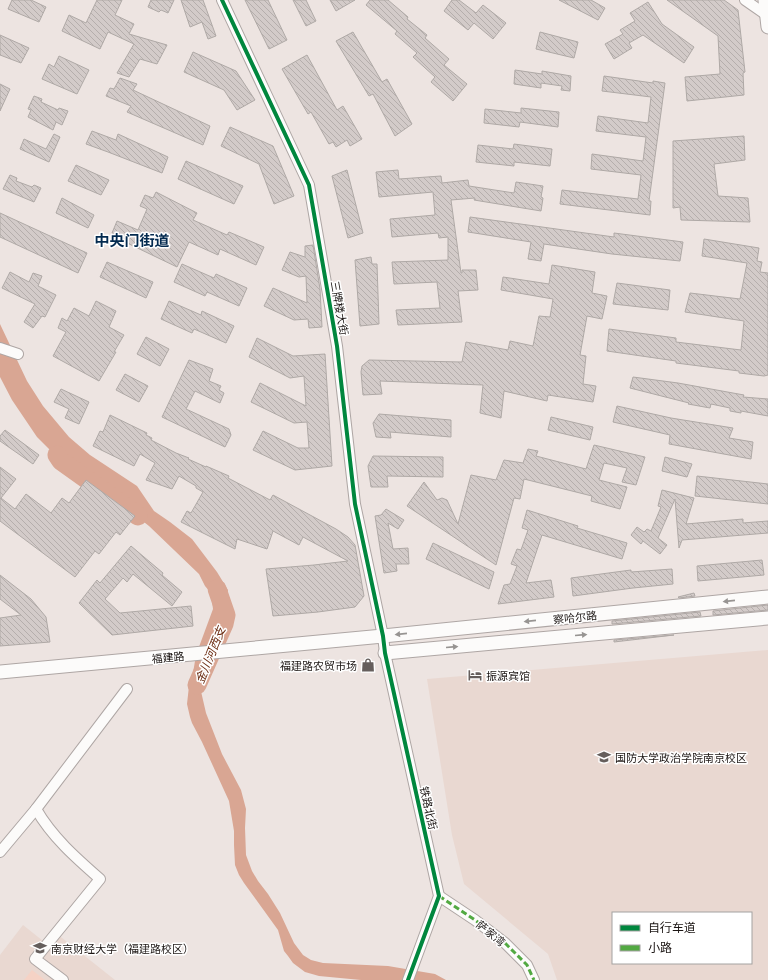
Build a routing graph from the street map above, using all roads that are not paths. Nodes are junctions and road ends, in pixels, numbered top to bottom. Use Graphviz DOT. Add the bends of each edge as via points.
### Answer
graph roads {
  1 [pos="222,0"];
  2 [pos="745,0"];
  3 [pos="765,0"];
  4 [pos="768,19"];
  5 [pos="0,348"];
  6 [pos="18,354"];
  7 [pos="768,598"];
  8 [pos="768,618"];
  9 [pos="383,636"];
  10 [pos="385,653"];
  11 [pos="0,672"];
  12 [pos="127,689"];
  13 [pos="36,809"];
  14 [pos="0,852"];
  15 [pos="439,896"];
  16 [pos="63,980"];
  17 [pos="408,980"];
  18 [pos="534,980"];
  1 -- 9 [label="street, 三牌楼大街" via="308,185 337,346 355,504"];
  2 -- 4 [label="street"];
  3 -- 4 [label="main road"];
  5 -- 6 [label="street"];
  7 -- 9 [label="main road, 察哈尔路, one-way"];
  10 -- 8 [label="main road, 察哈尔路, one-way"];
  9 -- 10 [label="street, 铁路北街"];
  9 -- 11 [label="main road, 福建路"];
  10 -- 15 [label="street, 铁路北街"];
  12 -- 13 [label="street"];
  13 -- 14 [label="street"];
  13 -- 16 [label="street" via="70,852 100,879 34,959"];
  15 -- 17 [label="street"];
  15 -- 18 [label="street, 萨家湾" via="505,943 527,965"];
}
